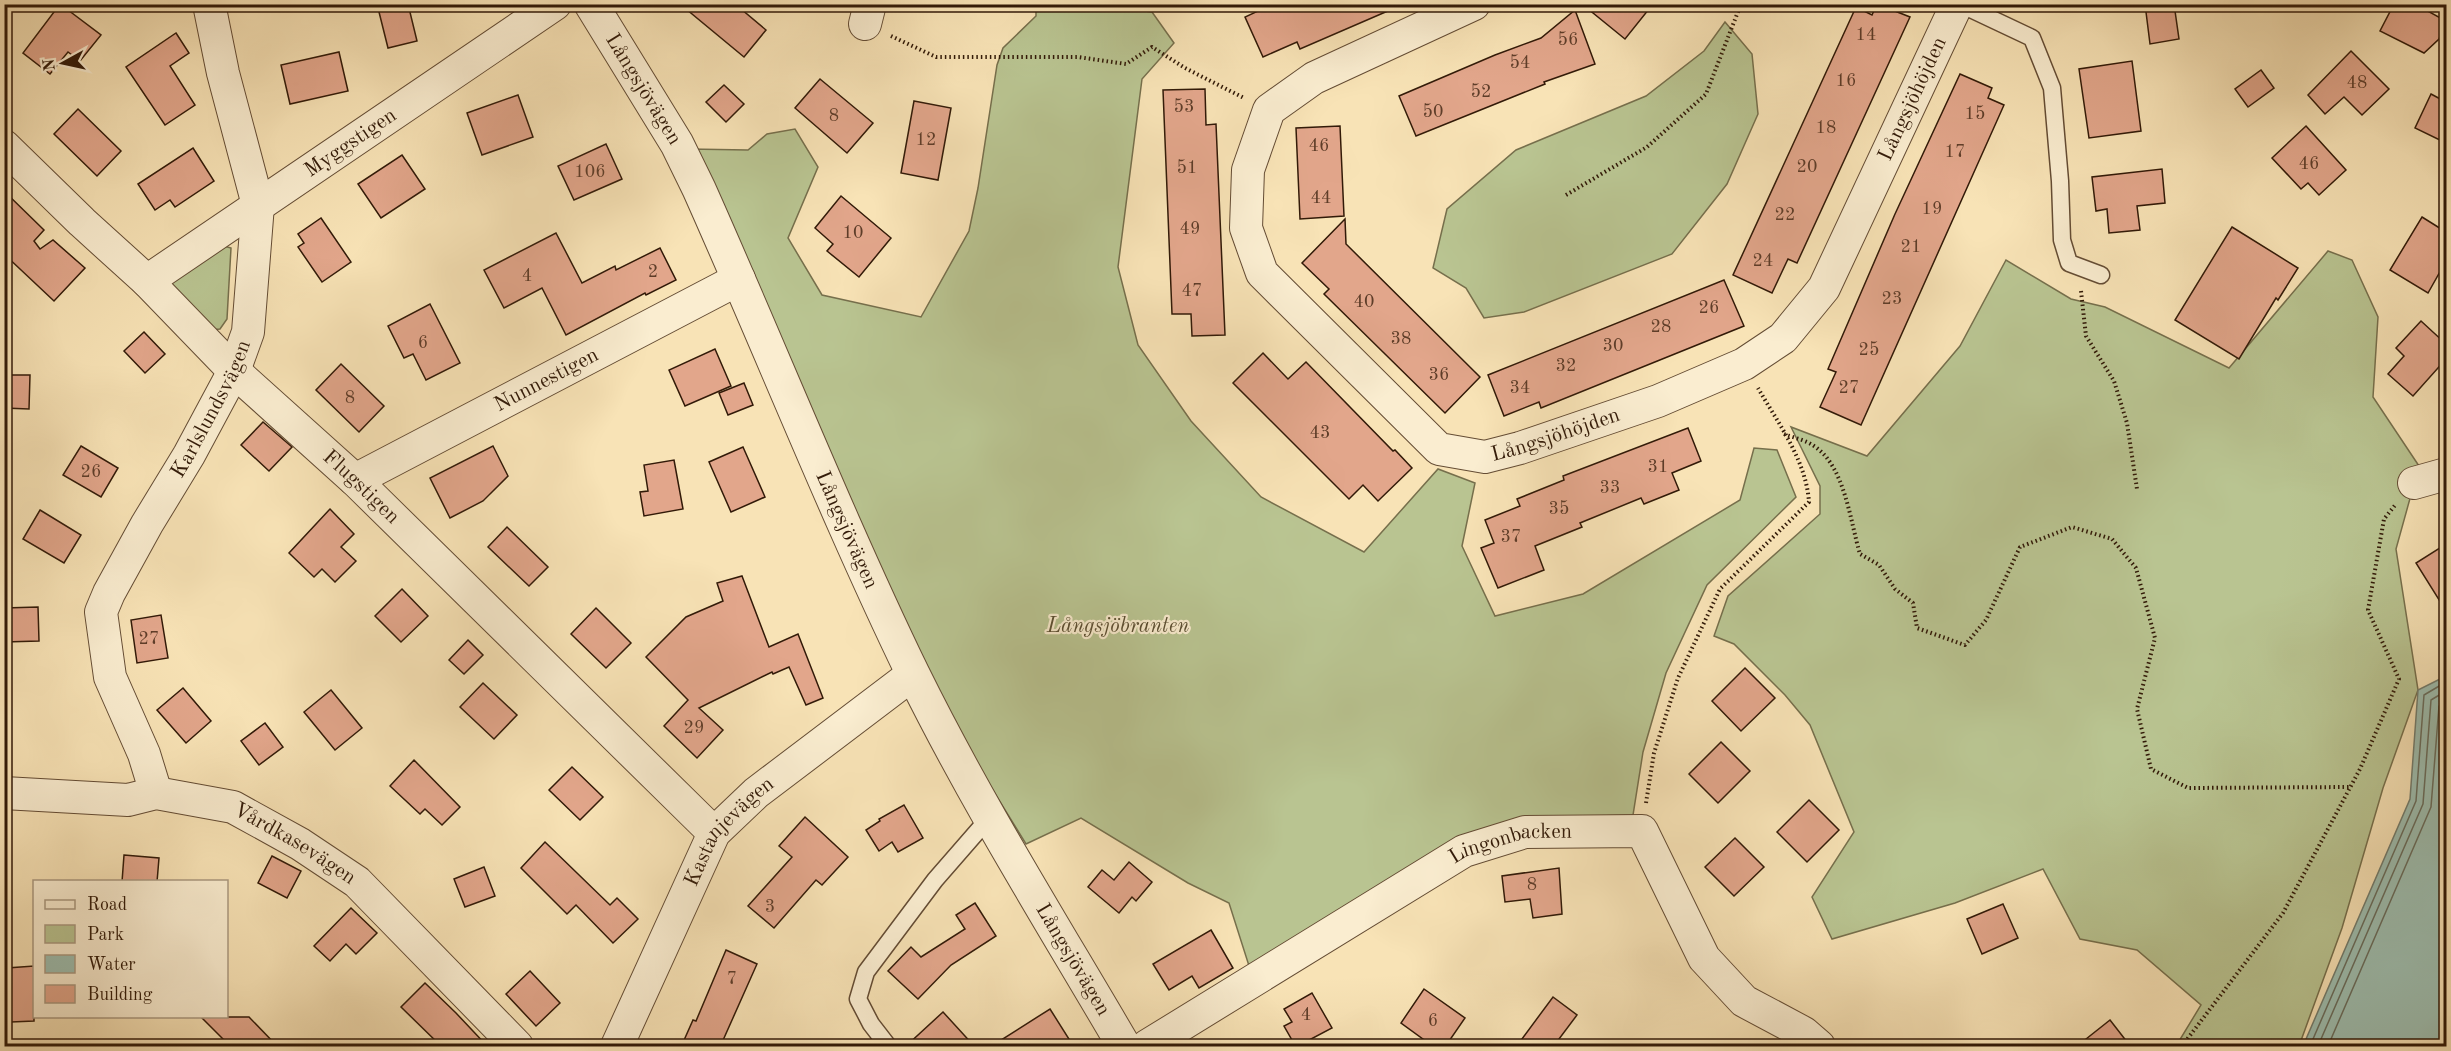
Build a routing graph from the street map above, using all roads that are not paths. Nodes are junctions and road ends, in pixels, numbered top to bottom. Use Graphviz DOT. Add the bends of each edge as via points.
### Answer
graph roads {
  1 [pos="209,4"];
  2 [pos="555,4"];
  3 [pos="591,4"];
  4 [pos="1474,4"];
  5 [pos="1959,4"];
  6 [pos="4,146"];
  7 [pos="258,205"];
  8 [pos="2101,275"];
  9 [pos="739,279"];
  10 [pos="147,281"];
  11 [pos="234,371"];
  12 [pos="2446,474"];
  13 [pos="355,480"];
  14 [pos="2414,483"];
  15 [pos="913,674"];
  16 [pos="4,793"];
  17 [pos="156,793"];
  18 [pos="989,818"];
  19 [pos="714,833"];
  20 [pos="517,1047"];
  21 [pos="616,1047"];
  22 [pos="888,1047"];
  23 [pos="1124,1047"];
  24 [pos="1147,1047"];
  25 [pos="1819,1047"];
  1 -- 7 [label="street, Karlslundsvägen"];
  2 -- 7 [label="street, Myggstigen"];
  3 -- 9 [label="street, Långsjövägen" via="677,144"];
  4 -- 5 [label="street, Långsjöhöjden" via="1314,78 1269,110 1248,170 1246,228 1262,273 1439,449 1485,457 1658,401 1744,364 1783,338 1824,288"];
  5 -- 8 [label="lane, Långsjöhöjden" via="2032,38 2052,88 2062,240 2069,263"];
  6 -- 10 [label="street, Flugstigen"];
  7 -- 10 [label="street, Myggstigen"];
  7 -- 11 [label="street, Karlslundsvägen" via="248,332"];
  9 -- 13 [label="street, Nunnestigen"];
  9 -- 15 [label="street, Långsjövägen"];
  10 -- 11 [label="street, Flugstigen"];
  11 -- 13 [label="street, Flugstigen"];
  11 -- 17 [label="street, Karlslundsvägen" via="101,612 110,677 144,754"];
  12 -- 14 [label="street"];
  13 -- 19 [label="street, Flugstigen"];
  15 -- 18 [label="street, Långsjövägen"];
  15 -- 19 [label="street, Kastanjevägen" via="756,794"];
  16 -- 17 [label="street, Vårdkasevägen" via="128,800"];
  17 -- 20 [label="street, Vårdkasevägen" via="232,807 300,844 357,882"];
  18 -- 22 [label="lane" via="935,880 867,972 858,999"];
  18 -- 23 [label="street, Långsjövägen"];
  19 -- 21 [label="street, Kastanjevägen"];
  24 -- 25 [label="street, Lingonbacken" via="1464,851 1526,832 1642,831 1704,957 1744,1001 1804,1033"];
}
